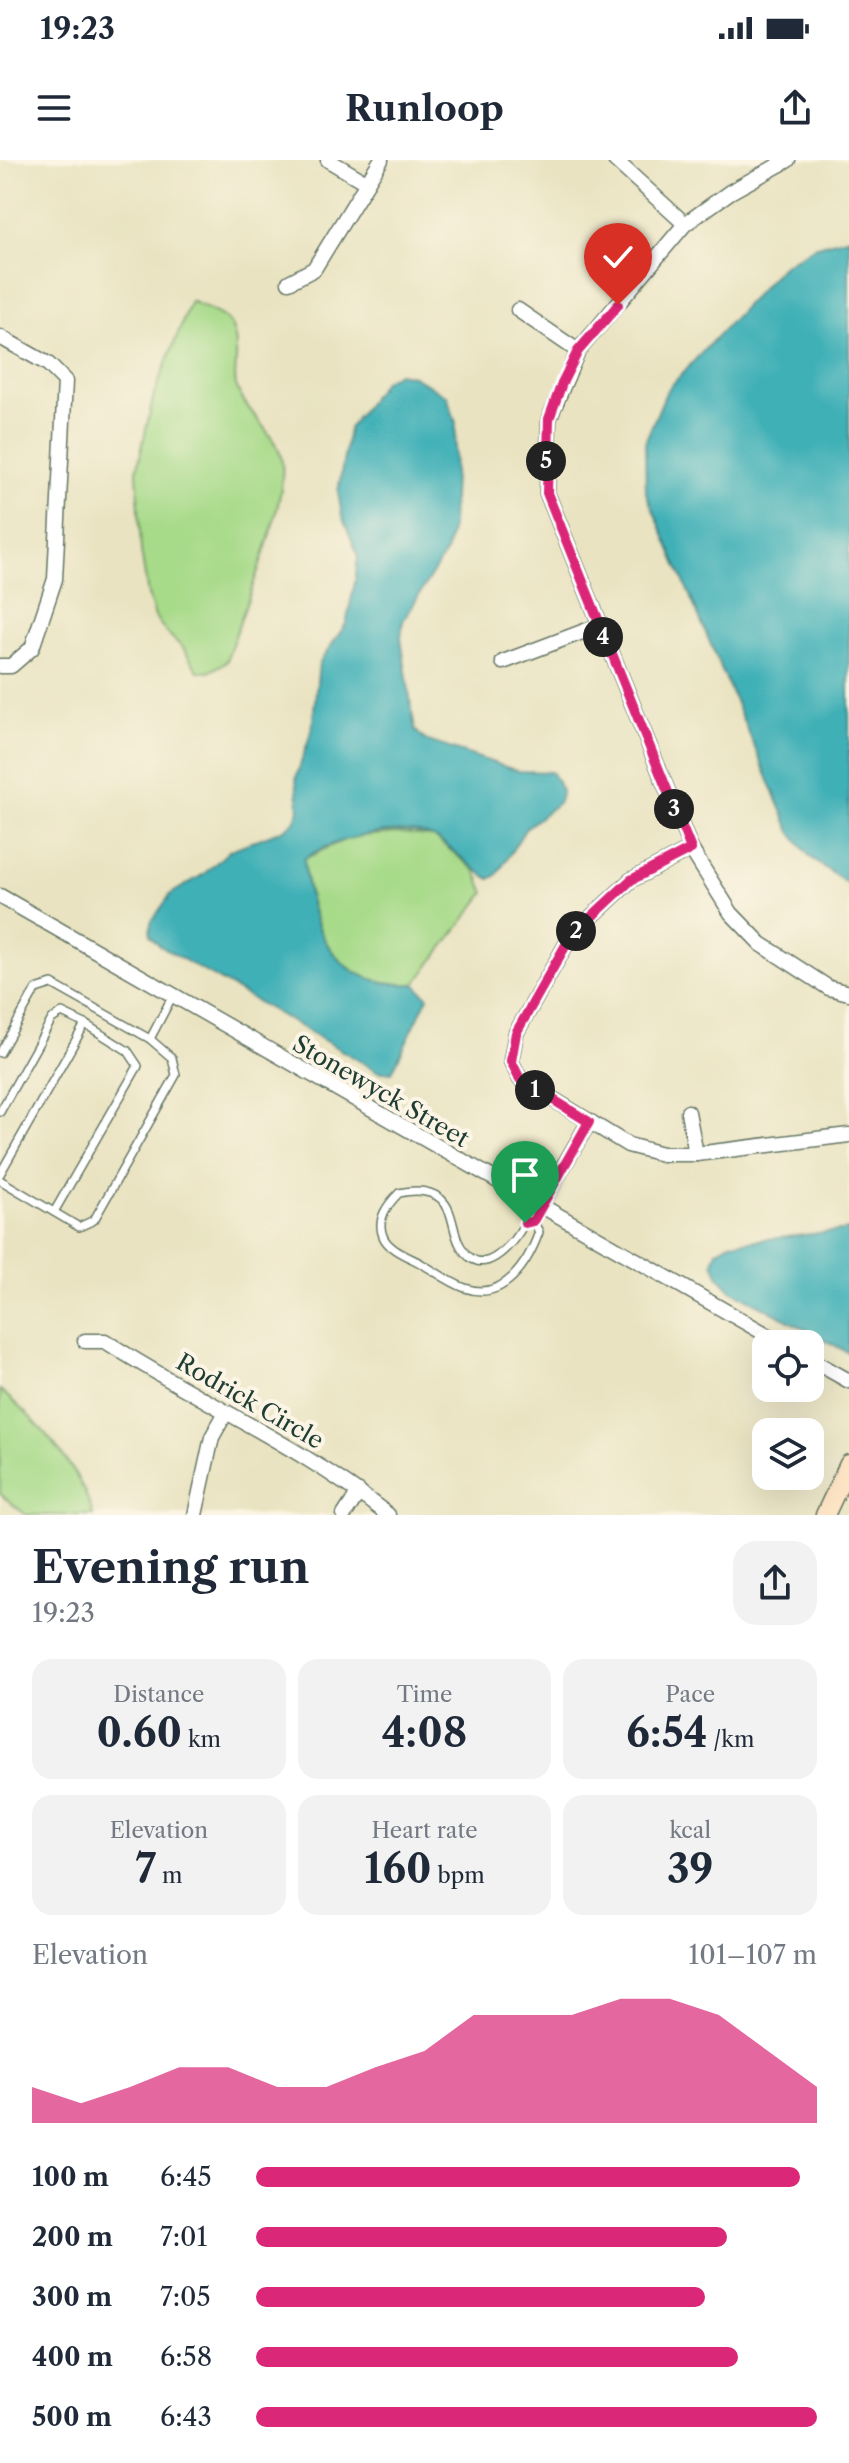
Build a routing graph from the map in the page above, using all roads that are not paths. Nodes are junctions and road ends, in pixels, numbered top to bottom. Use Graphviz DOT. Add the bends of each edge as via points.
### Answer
graph roads {
  1 [pos="328,160"];
  2 [pos="381,160"];
  3 [pos="615,160"];
  4 [pos="788,160"];
  5 [pos="367,183"];
  6 [pos="685,224"];
  7 [pos="289,282"];
  8 [pos="518,310"];
  9 [pos="0,337"];
  10 [pos="578,351"];
  11 [pos="598,626"];
  12 [pos="503,662"];
  13 [pos="0,666"];
  14 [pos="691,849"];
  15 [pos="0,896"];
  16 [pos="849,993"];
  17 [pos="172,997"];
  18 [pos="85,1024"];
  19 [pos="150,1039"];
  20 [pos="0,1053"];
  21 [pos="0,1112"];
  22 [pos="688,1112"];
  23 [pos="589,1122"];
  24 [pos="849,1135"];
  25 [pos="696,1154"];
  26 [pos="0,1177"];
  27 [pos="540,1207"];
  28 [pos="54,1212"];
  29 [pos="533,1221"];
  30 [pos="758,1330"];
  31 [pos="85,1341"];
  32 [pos="824,1367"];
  33 [pos="849,1381"];
  34 [pos="225,1414"];
  35 [pos="849,1464"];
  36 [pos="359,1492"];
  37 [pos="195,1515"];
  38 [pos="344,1515"];
  39 [pos="388,1515"];
  40 [pos="825,1515"];
  1 -- 5 [label="street"];
  2 -- 5 [label="street"];
  3 -- 6 [label="street"];
  4 -- 6 [label="street"];
  5 -- 7 [label="street" via="314,269"];
  6 -- 10 [label="street"];
  8 -- 10 [label="street"];
  9 -- 13 [label="street" via="48,364 65,381 55,579 32,648 11,666"];
  10 -- 11 [label="street" via="549,419 547,493"];
  11 -- 12 [label="street"];
  11 -- 14 [label="street"];
  14 -- 16 [label="street" via="731,913 761,944 829,988"];
  14 -- 23 [label="street" via="631,880 571,936 516,1033 511,1061 520,1079"];
  15 -- 17 [label="street, Stonewyck Street"];
  17 -- 19 [label="lane"];
  17 -- 27 [label="street, Stonewyck Street"];
  18 -- 21 [label="lane" via="62,1013 52,1019"];
  18 -- 26 [label="lane"];
  18 -- 28 [label="lane" via="128,1051 138,1066"];
  19 -- 20 [label="lane" via="52,984 36,989"];
  19 -- 28 [label="lane" via="172,1058 176,1075 94,1220 79,1227"];
  22 -- 25 [label="street"];
  23 -- 25 [label="street" via="628,1145 662,1154"];
  23 -- 27 [label="street"];
  24 -- 25 [label="street"];
  26 -- 28 [label="lane"];
  27 -- 29 [label="lane"];
  27 -- 30 [label="street, Stonewyck Street"];
  29 -- 29 [label="lane" via="525,1223 499,1257 488,1261 465,1253 443,1200 422,1191 399,1193 388,1204 381,1228 383,1238 398,1251 480,1291 500,1288 523,1264 539,1232"];
  31 -- 34 [label="street, Rodrick Circle" via="105,1341"];
  32 -- 33 [label="street"];
  34 -- 36 [label="street, Rodrick Circle"];
  34 -- 37 [label="street" via="212,1437"];
  35 -- 40 [label="street"];
  36 -- 38 [label="street"];
  36 -- 39 [label="street, Rodrick Circle"];
}
